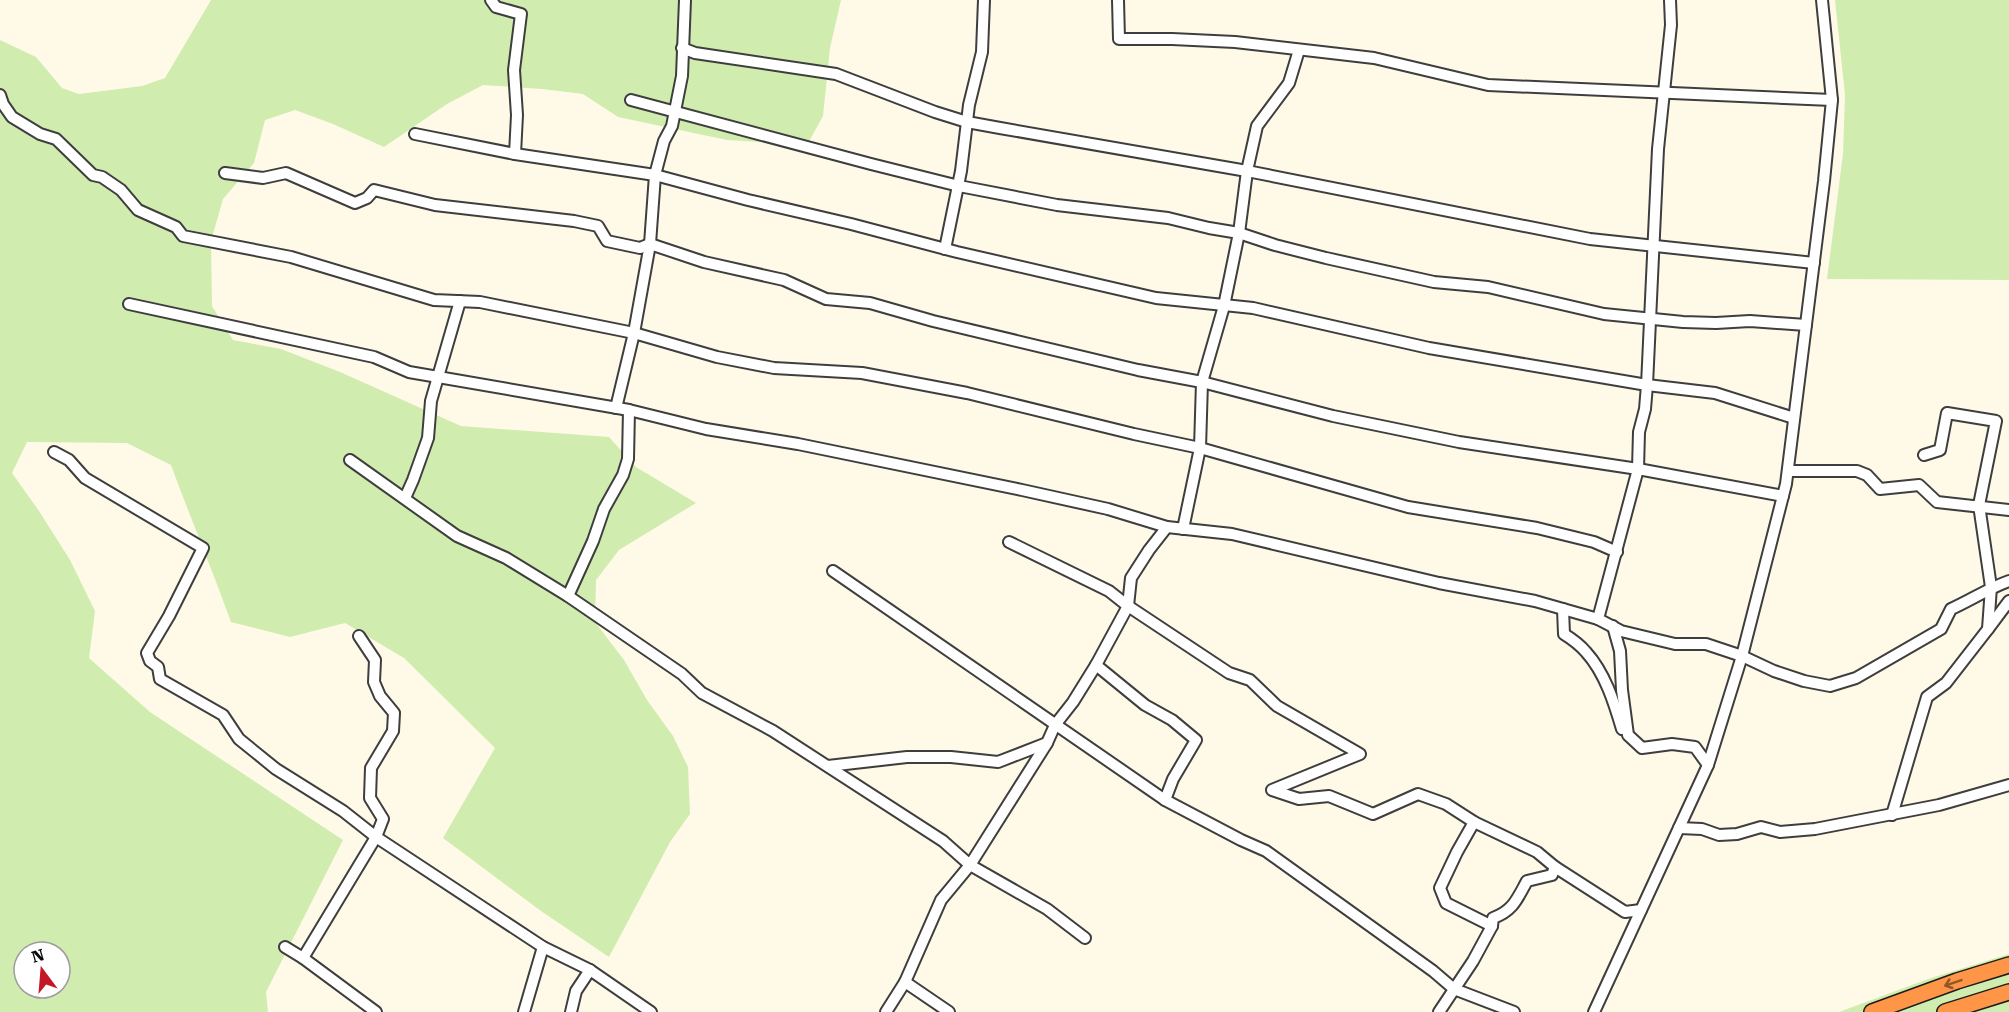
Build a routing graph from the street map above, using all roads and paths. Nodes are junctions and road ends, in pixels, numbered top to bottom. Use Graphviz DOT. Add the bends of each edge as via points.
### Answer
graph roads {
  1 [pos="491,0"];
  2 [pos="685,0"];
  3 [pos="984,0"];
  4 [pos="1118,0"];
  5 [pos="1670,0"];
  6 [pos="1822,0"];
  7 [pos="682,48"];
  8 [pos="1299,50"];
  9 [pos="1663,94"];
  10 [pos="0,95"];
  11 [pos="631,100"];
  12 [pos="1832,100"];
  13 [pos="967,122"];
  14 [pos="415,135"];
  15 [pos="515,154"];
  16 [pos="1247,171"];
  17 [pos="225,173"];
  18 [pos="655,175"];
  19 [pos="1239,232"];
  20 [pos="650,244"];
  21 [pos="1654,246"];
  22 [pos="945,249"];
  23 [pos="1814,263"];
  24 [pos="460,302"];
  25 [pos="129,304"];
  26 [pos="1224,306"];
  27 [pos="1650,318"];
  28 [pos="1806,325"];
  29 [pos="634,333"];
  30 [pos="438,377"];
  31 [pos="1202,382"];
  32 [pos="1647,385"];
  33 [pos="616,408"];
  34 [pos="629,410"];
  35 [pos="1794,418"];
  36 [pos="1200,448"];
  37 [pos="54,452"];
  38 [pos="1924,455"];
  39 [pos="350,460"];
  40 [pos="1638,469"];
  41 [pos="1788,471"];
  42 [pos="1783,496"];
  43 [pos="405,498"];
  44 [pos="1979,505"];
  45 [pos="2009,510"];
  46 [pos="1167,527"];
  47 [pos="1183,529"];
  48 [pos="1009,542"];
  49 [pos="1617,552"];
  50 [pos="833,571"];
  51 [pos="2009,581"];
  52 [pos="1991,588"];
  53 [pos="568,596"];
  54 [pos="2009,601"];
  55 [pos="1128,606"];
  56 [pos="1563,609"];
  57 [pos="1598,619"];
  58 [pos="1613,627"];
  59 [pos="1988,629"];
  60 [pos="359,636"];
  61 [pos="1742,656"];
  62 [pos="1096,665"];
  63 [pos="1055,725"];
  64 [pos="1628,735"];
  65 [pos="1047,743"];
  66 [pos="1708,765"];
  67 [pos="828,766"];
  68 [pos="2009,785"];
  69 [pos="1165,800"];
  70 [pos="1892,815"];
  71 [pos="1474,822"];
  72 [pos="1679,828"];
  73 [pos="376,837"];
  74 [pos="970,865"];
  75 [pos="1555,867"];
  76 [pos="1641,910"];
  77 [pos="1492,926"];
  78 [pos="1085,938"];
  79 [pos="285,947"];
  80 [pos="543,947"];
  81 [pos="303,958"];
  82 [pos="2009,965"];
  83 [pos="590,970"];
  84 [pos="905,982"];
  85 [pos="1454,989"];
  86 [pos="2009,992"];
  87 [pos="376,1012"];
  88 [pos="524,1012"];
  89 [pos="571,1012"];
  90 [pos="651,1012"];
  91 [pos="885,1012"];
  92 [pos="949,1012"];
  93 [pos="1439,1012"];
  94 [pos="1514,1012"];
  95 [pos="1594,1012"];
  96 [pos="1872,1012"];
  97 [pos="1945,1012"];
  1 -- 15 [label="street" via="496,7 521,14 514,70"];
  2 -- 7 [label="street"];
  3 -- 13 [label="street" via="982,52"];
  4 -- 8 [label="street" via="1119,39 1225,42"];
  5 -- 9 [label="street"];
  6 -- 12 [label="street"];
  7 -- 13 [label="street" via="836,74"];
  7 -- 18 [label="street" via="682,76 672,126"];
  8 -- 9 [label="street" via="1374,58 1488,85"];
  8 -- 16 [label="street" via="1289,83 1257,126"];
  9 -- 12 [label="street"];
  9 -- 21 [label="street"];
  10 -- 24 [label="street" via="12,117 56,140 93,175 121,190 138,210 176,227 183,236 291,256 434,300"];
  11 -- 19 [label="street" via="959,186"];
  12 -- 23 [label="street"];
  13 -- 16 [label="street"];
  13 -- 22 [label="street" via="962,171"];
  14 -- 15 [label="street"];
  15 -- 18 [label="street"];
  16 -- 19 [label="street"];
  16 -- 21 [label="street" via="1527,228"];
  17 -- 20 [label="street" via="263,178 286,173 355,202 367,198 374,190 435,205 574,221 598,226 607,241 640,248"];
  18 -- 20 [label="street"];
  18 -- 22 [label="street"];
  19 -- 26 [label="street"];
  19 -- 27 [label="street" via="1316,255 1434,282 1488,287 1604,314"];
  20 -- 29 [label="street"];
  20 -- 31 [label="street" via="704,262 784,280 826,299 870,303 1058,351"];
  21 -- 23 [label="street"];
  21 -- 27 [label="street"];
  22 -- 26 [label="street" via="1156,298"];
  23 -- 28 [label="street"];
  24 -- 29 [label="street" via="480,302"];
  24 -- 30 [label="street"];
  25 -- 30 [label="street" via="374,357 409,372"];
  26 -- 31 [label="street"];
  26 -- 32 [label="street" via="1253,308 1429,348"];
  27 -- 28 [label="street"];
  27 -- 32 [label="street"];
  28 -- 35 [label="street"];
  29 -- 33 [label="street"];
  29 -- 36 [label="street" via="717,357 774,368 862,373 967,393"];
  30 -- 33 [label="street"];
  30 -- 43 [label="street" via="431,401 428,438"];
  31 -- 36 [label="street"];
  31 -- 40 [label="street" via="1333,416 1459,442"];
  32 -- 35 [label="street" via="1715,393"];
  32 -- 40 [label="street"];
  33 -- 34 [label="street"];
  34 -- 46 [label="street" via="706,429 1022,490"];
  34 -- 53 [label="street" via="628,459 623,475 604,509"];
  35 -- 41 [label="street"];
  36 -- 47 [label="street"];
  36 -- 49 [label="street" via="1408,507 1537,528"];
  37 -- 73 [label="street" via="69,460 85,478 203,548 147,653 158,667 160,679 224,716 239,739 276,769"];
  38 -- 44 [label="street" via="1940,450 1947,413 1996,421"];
  39 -- 43 [label="street"];
  40 -- 42 [label="street"];
  40 -- 49 [label="street"];
  41 -- 42 [label="street"];
  41 -- 44 [label="street" via="1857,471 1868,475 1880,489 1919,485 1937,502"];
  42 -- 61 [label="street"];
  43 -- 53 [label="street" via="458,536 506,558"];
  44 -- 45 [label="street"];
  44 -- 52 [label="street"];
  46 -- 47 [label="street"];
  46 -- 55 [label="street" via="1131,578"];
  47 -- 56 [label="street" via="1232,534 1439,584"];
  48 -- 55 [label="street" via="1109,591"];
  49 -- 57 [label="street"];
  50 -- 63 [label="street"];
  51 -- 52 [label="street"];
  52 -- 59 [label="street"];
  52 -- 61 [label="street" via="1951,609 1941,628 1856,678 1830,686 1774,671"];
  53 -- 67 [label="street" via="682,674 702,693"];
  54 -- 59 [label="street"];
  55 -- 62 [label="street"];
  55 -- 71 [label="street" via="1229,673 1250,680 1277,706 1360,754 1272,790 1299,799 1329,796 1373,814 1418,794 1446,804"];
  56 -- 57 [label="street"];
  56 -- 64 [label="street" via="1564,634 1585,650 1598,667"];
  57 -- 58 [label="street"];
  58 -- 61 [label="street" via="1675,644 1706,644"];
  58 -- 64 [label="street" via="1620,651"];
  59 -- 70 [label="street" via="1946,683 1927,697"];
  60 -- 73 [label="street" via="375,660 374,682 380,696 393,713 393,731 371,768 370,798 383,819"];
  61 -- 66 [label="street"];
  62 -- 63 [label="street"];
  62 -- 69 [label="street" via="1196,740"];
  63 -- 65 [label="street"];
  63 -- 69 [label="street"];
  64 -- 66 [label="street" via="1642,748 1672,744 1695,747"];
  65 -- 67 [label="street" via="998,762 907,757"];
  65 -- 74 [label="street"];
  66 -- 72 [label="street"];
  67 -- 74 [label="street" via="943,841"];
  68 -- 70 [label="street"];
  69 -- 85 [label="street" via="1266,851"];
  70 -- 72 [label="street" via="1779,832 1761,827 1719,835"];
  71 -- 75 [label="street" via="1537,852"];
  71 -- 77 [label="street" via="1440,888 1446,903"];
  72 -- 76 [label="street"];
  73 -- 80 [label="street"];
  73 -- 81 [label="street"];
  74 -- 78 [label="street" via="1047,909"];
  74 -- 84 [label="street" via="941,900"];
  75 -- 76 [label="street" via="1625,912"];
  75 -- 77 [label="street" via="1552,875 1527,881 1506,913 1493,918"];
  76 -- 95 [label="street"];
  77 -- 85 [label="street"];
  79 -- 81 [label="street"];
  80 -- 83 [label="street"];
  80 -- 88 [label="street"];
  81 -- 87 [label="street"];
  82 -- 96 [label="highway, one-way"];
  83 -- 89 [label="street" via="576,991"];
  83 -- 90 [label="street"];
  84 -- 91 [label="street"];
  84 -- 92 [label="street"];
  85 -- 93 [label="street"];
  85 -- 94 [label="street"];
  86 -- 97 [label="highway"];
}
